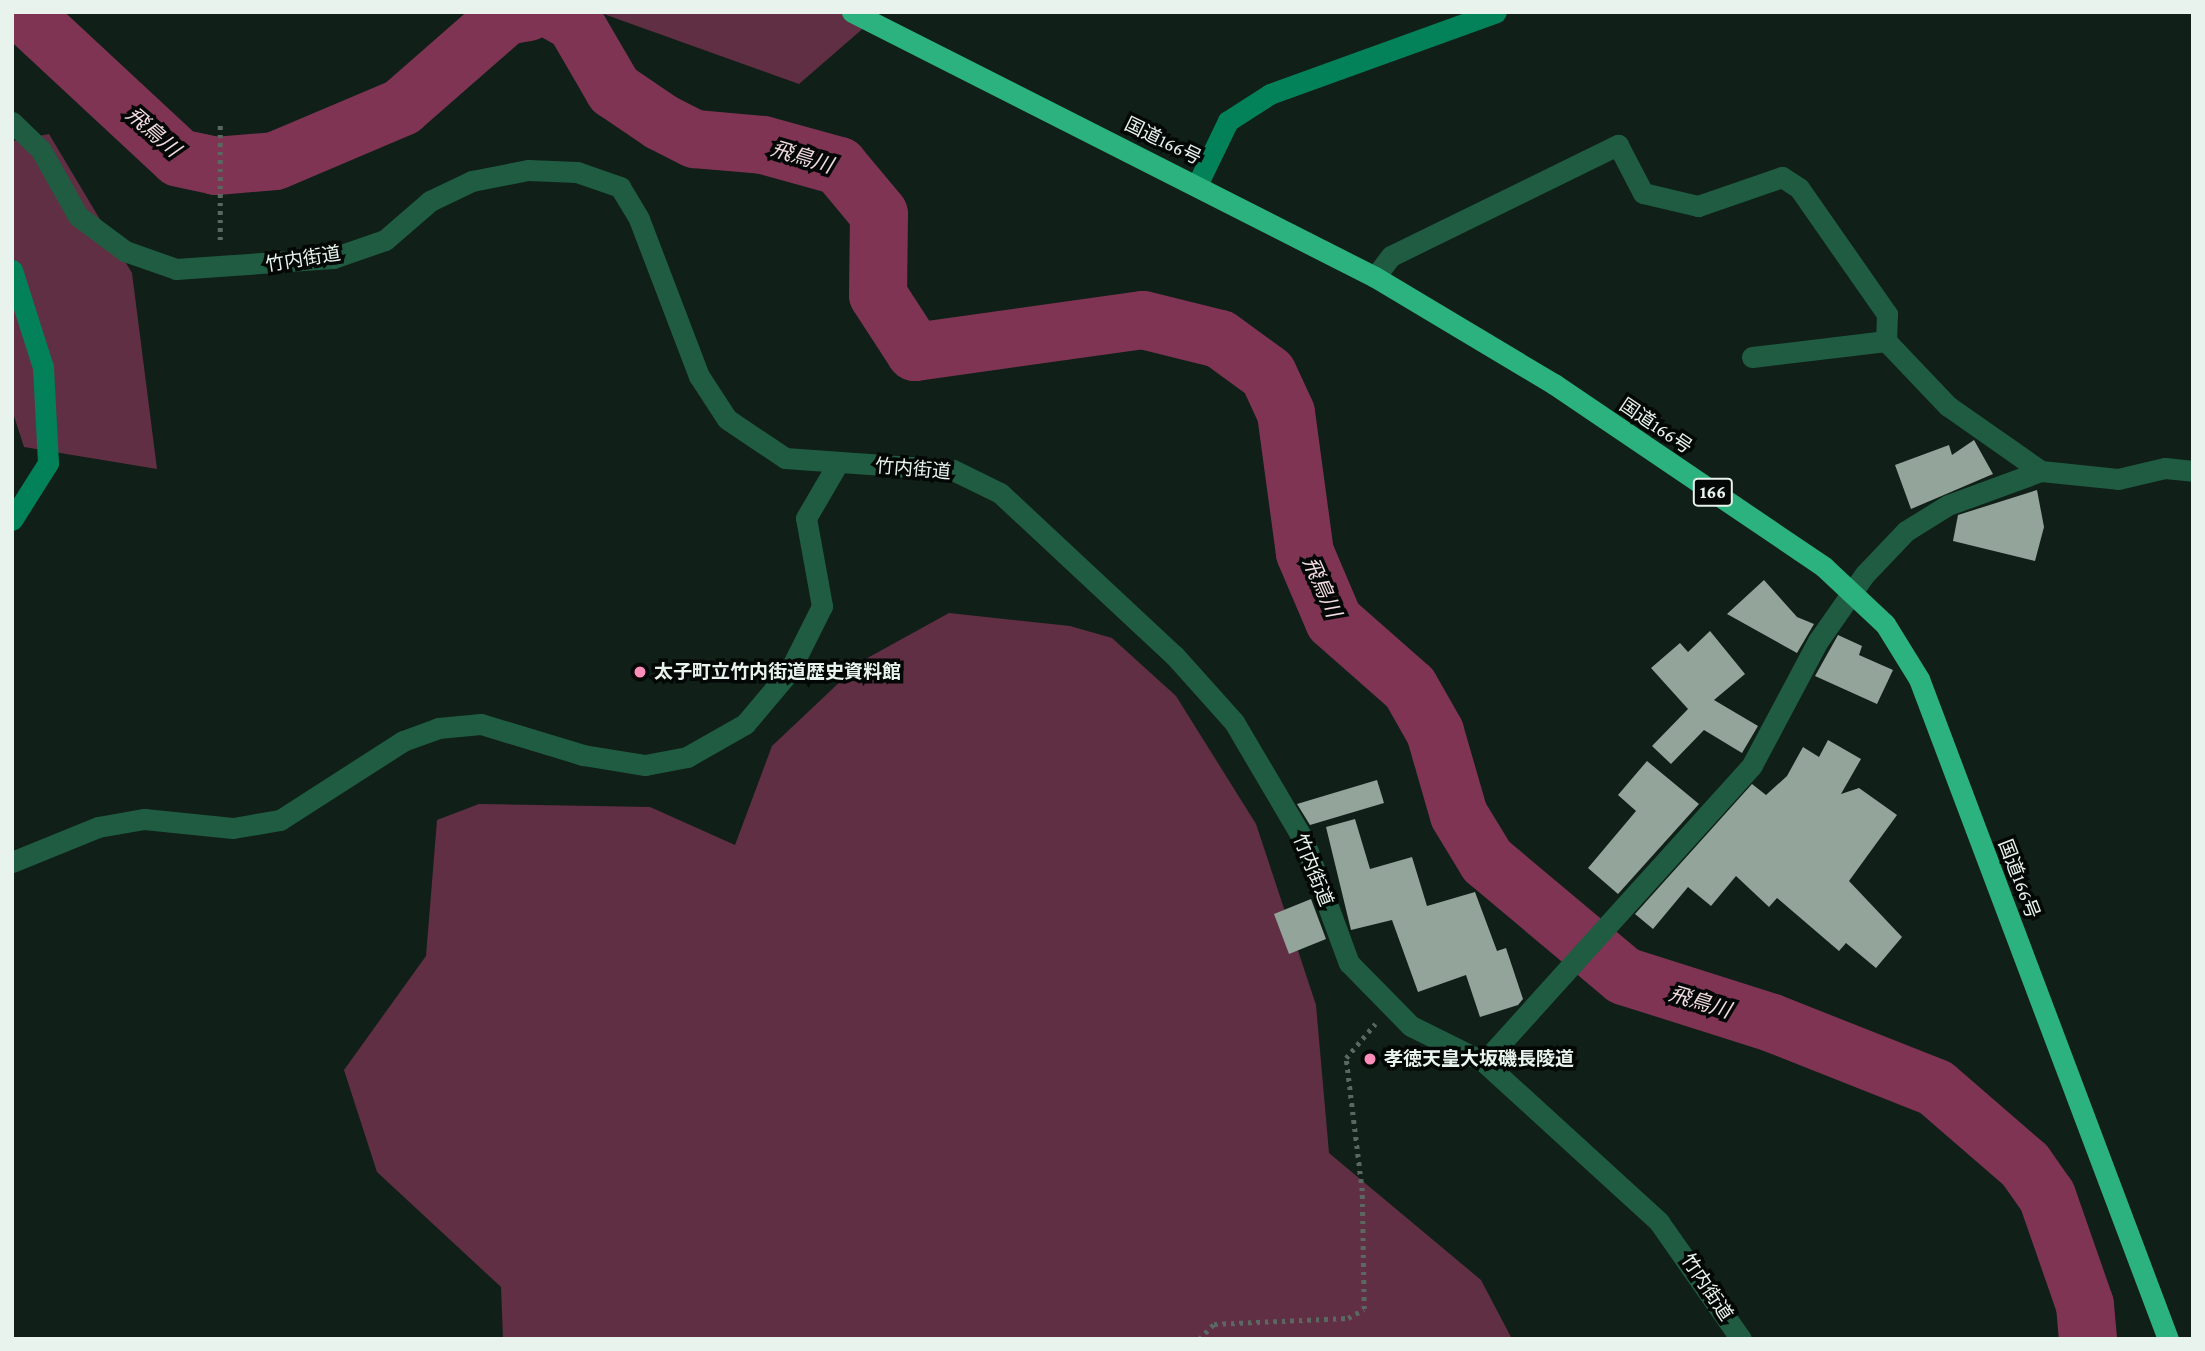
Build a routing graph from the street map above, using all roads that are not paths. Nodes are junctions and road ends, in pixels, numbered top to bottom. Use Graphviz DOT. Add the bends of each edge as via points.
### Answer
graph roads {
  1 [pos="852,12"];
  2 [pos="1496,12"];
  3 [pos="12,122"];
  4 [pos="1198,183"];
  5 [pos="12,270"];
  6 [pos="1375,277"];
  7 [pos="1886,341"];
  8 [pos="1752,357"];
  9 [pos="838,463"];
  10 [pos="2040,471"];
  11 [pos="2193,471"];
  12 [pos="12,520"];
  13 [pos="1851,592"];
  14 [pos="12,862"];
  15 [pos="1484,1062"];
  16 [pos="1741,1339"];
  17 [pos="2168,1339"];
  1 -- 4 [label="highway, 国道166号 / 166"];
  2 -- 4 [label="street" via="1270,94 1228,121"];
  3 -- 9 [label="street, 竹内街道" via="41,150 78,216 125,251 176,269 333,258 385,240 430,201 472,181 528,170 578,172 620,187 639,219 699,376 727,419 785,458"];
  4 -- 6 [label="highway, 国道166号 / 166"];
  5 -- 12 [label="street" via="43,367 48,463"];
  6 -- 7 [label="street" via="1391,256 1618,145 1643,193 1676,201 1698,206 1782,177 1799,188 1887,314"];
  6 -- 13 [label="highway, 国道166号 / 166" via="1554,384 1824,567"];
  7 -- 8 [label="street"];
  7 -- 10 [label="street" via="1948,406"];
  9 -- 14 [label="street" via="806,518 822,606 789,672 745,724 687,757 645,765 583,755 481,724 438,728 403,741 280,820 233,828 144,819 98,827"];
  9 -- 15 [label="street, 竹内街道" via="953,470 1000,493 1174,655 1234,722 1304,841 1349,963 1411,1026"];
  10 -- 11 [label="street" via="2118,479 2165,468"];
  10 -- 13 [label="street" via="1948,505 1906,531"];
  13 -- 15 [label="street" via="1752,765 1564,967"];
  13 -- 17 [label="highway, 国道166号 / 166" via="1885,624 1919,679"];
  15 -- 16 [label="street, 竹内街道" via="1659,1222"];
}
